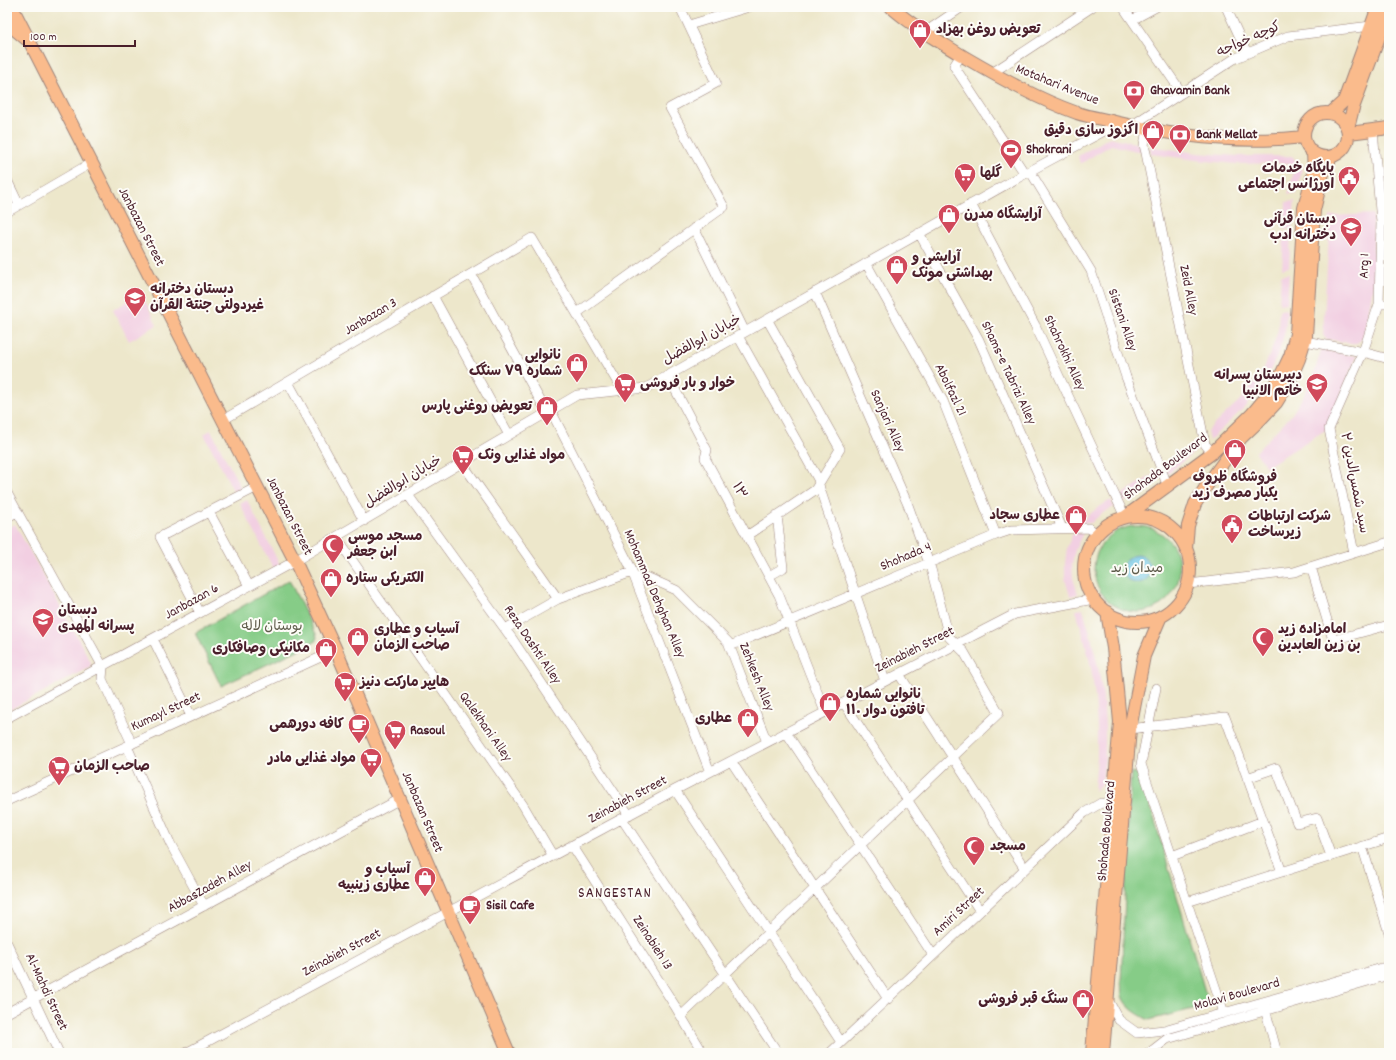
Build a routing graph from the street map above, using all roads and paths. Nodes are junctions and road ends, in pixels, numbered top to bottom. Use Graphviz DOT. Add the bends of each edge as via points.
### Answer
graph roads {
  1 [pos="12,7"];
  2 [pos="680,7"];
  3 [pos="749,7"];
  4 [pos="892,7"];
  5 [pos="962,7"];
  6 [pos="1092,7"];
  7 [pos="1123,7"];
  8 [pos="1156,7"];
  9 [pos="1226,7"];
  10 [pos="1378,7"];
  11 [pos="7,9"];
  12 [pos="1389,10"];
  13 [pos="1132,20"];
  14 [pos="7,23"];
  15 [pos="689,25"];
  16 [pos="1371,26"];
  17 [pos="924,33"];
  18 [pos="31,44"];
  19 [pos="1247,54"];
  20 [pos="961,55"];
  21 [pos="992,73"];
  22 [pos="1182,93"];
  23 [pos="1331,113"];
  24 [pos="1125,125"];
  25 [pos="1389,128"];
  26 [pos="1147,130"];
  27 [pos="1348,130"];
  28 [pos="1373,130"];
  29 [pos="1304,137"];
  30 [pos="1313,153"];
  31 [pos="1331,157"];
  32 [pos="92,163"];
  33 [pos="1027,172"];
  34 [pos="7,180"];
  35 [pos="971,204"];
  36 [pos="19,205"];
  37 [pos="7,212"];
  38 [pos="1385,221"];
  39 [pos="694,228"];
  40 [pos="919,234"];
  41 [pos="866,264"];
  42 [pos="471,274"];
  43 [pos="815,292"];
  44 [pos="433,296"];
  45 [pos="1378,304"];
  46 [pos="1389,304"];
  47 [pos="577,313"];
  48 [pos="767,319"];
  49 [pos="742,334"];
  50 [pos="1305,341"];
  51 [pos="1363,352"];
  52 [pos="1389,359"];
  53 [pos="668,376"];
  54 [pos="288,382"];
  55 [pos="622,390"];
  56 [pos="549,412"];
  57 [pos="223,420"];
  58 [pos="509,435"];
  59 [pos="1212,453"];
  60 [pos="462,463"];
  61 [pos="819,483"];
  62 [pos="257,487"];
  63 [pos="1168,487"];
  64 [pos="7,493"];
  65 [pos="408,495"];
  66 [pos="18,512"];
  67 [pos="209,512"];
  68 [pos="777,516"];
  69 [pos="7,517"];
  70 [pos="1125,517"];
  71 [pos="364,521"];
  72 [pos="1062,528"];
  73 [pos="1097,534"];
  74 [pos="996,535"];
  75 [pos="747,536"];
  76 [pos="336,537"];
  77 [pos="1389,542"];
  78 [pos="1186,548"];
  79 [pos="1354,553"];
  80 [pos="295,561"];
  81 [pos="928,563"];
  82 [pos="1311,567"];
  83 [pos="633,574"];
  84 [pos="769,576"];
  85 [pos="1188,584"];
  86 [pos="249,586"];
  87 [pos="855,593"];
  88 [pos="558,599"];
  89 [pos="1094,599"];
  90 [pos="1107,612"];
  91 [pos="200,613"];
  92 [pos="1161,616"];
  93 [pos="790,621"];
  94 [pos="1389,626"];
  95 [pos="505,629"];
  96 [pos="153,639"];
  97 [pos="956,644"];
  98 [pos="730,646"];
  99 [pos="336,650"];
  100 [pos="103,667"];
  101 [pos="900,674"];
  102 [pos="885,681"];
  103 [pos="1156,688"];
  104 [pos="844,703"];
  105 [pos="825,712"];
  106 [pos="192,716"];
  107 [pos="7,718"];
  108 [pos="1148,727"];
  109 [pos="1130,729"];
  110 [pos="786,732"];
  111 [pos="767,742"];
  112 [pos="129,745"];
  113 [pos="953,757"];
  114 [pos="731,761"];
  115 [pos="1141,764"];
  116 [pos="1127,765"];
  117 [pos="710,772"];
  118 [pos="1247,778"];
  119 [pos="674,790"];
  120 [pos="400,800"];
  121 [pos="907,800"];
  122 [pos="7,801"];
  123 [pos="1113,804"];
  124 [pos="625,817"];
  125 [pos="1263,821"];
  126 [pos="1389,838"];
  127 [pos="572,845"];
  128 [pos="860,845"];
  129 [pos="1362,846"];
  130 [pos="552,856"];
  131 [pos="1172,856"];
  132 [pos="1331,856"];
  133 [pos="1025,869"];
  134 [pos="1282,872"];
  135 [pos="815,888"];
  136 [pos="1187,902"];
  137 [pos="1110,905"];
  138 [pos="204,906"];
  139 [pos="980,911"];
  140 [pos="448,912"];
  141 [pos="769,932"];
  142 [pos="1389,933"];
  143 [pos="7,943"];
  144 [pos="934,955"];
  145 [pos="1389,966"];
  146 [pos="726,974"];
  147 [pos="1389,975"];
  148 [pos="888,998"];
  149 [pos="1108,998"];
  150 [pos="34,999"];
  151 [pos="1264,1006"];
  152 [pos="7,1013"];
  153 [pos="1224,1013"];
  154 [pos="681,1016"];
  155 [pos="1165,1034"];
  156 [pos="841,1042"];
  157 [pos="59,1053"];
  158 [pos="186,1053"];
  159 [pos="508,1053"];
  160 [pos="703,1053"];
  161 [pos="778,1053"];
  162 [pos="830,1053"];
  163 [pos="1092,1053"];
  164 [pos="1103,1053"];
  165 [pos="1149,1053"];
  166 [pos="1277,1053"];
  1 -- 11 [label="main road"];
  1 -- 18 [label="main road, Janbazan Street"];
  2 -- 15 [label="street"];
  3 -- 15 [label="street"];
  4 -- 17 [label="main road, Motahari Avenue"];
  5 -- 17 [label="street"];
  6 -- 21 [label="street"];
  7 -- 13 [label="street"];
  8 -- 13 [label="street"];
  9 -- 19 [label="street"];
  10 -- 16 [label="main road"];
  12 -- 27 [label="main road" via="1353,108"];
  13 -- 22 [label="street"];
  14 -- 18 [label="main road"];
  15 -- 39 [label="street" via="716,83 670,108 724,207"];
  16 -- 19 [label="street, کوچه خواجه" via="1288,36"];
  16 -- 23 [label="main road" via="1344,101"];
  17 -- 20 [label="main road, Motahari Avenue"];
  18 -- 32 [label="main road, Janbazan Street"];
  19 -- 22 [label="street, کوچه خواجه" via="1234,59"];
  20 -- 21 [label="main road, Motahari Avenue"];
  20 -- 33 [label="street, Sistani Alley" via="954,66"];
  21 -- 24 [label="main road, Motahari Avenue" via="1078,113"];
  22 -- 24 [label="street, کوچه خواجه"];
  23 -- 27 [label="main road" via="1343,120"];
  23 -- 29 [label="main road" via="1313,117 1305,128"];
  24 -- 26 [label="main road, Motahari Avenue"];
  24 -- 33 [label="street, خیابان ابوالفضل"];
  25 -- 28 [label="main road"];
  26 -- 29 [label="main road, Motahari Avenue" via="1238,141"];
  26 -- 59 [label="street, Zeid Alley" via="1144,145 1147,161 1205,444"];
  27 -- 28 [label="main road"];
  27 -- 31 [label="main road" via="1348,142 1343,150"];
  28 -- 38 [label="street, Arg 1"];
  29 -- 30 [label="main road"];
  30 -- 31 [label="main road"];
  30 -- 59 [label="main road, Shohada Boulevard" via="1314,171 1304,208 1296,334 1290,356 1268,396"];
  31 -- 50 [label="main road, Shohada Boulevard" via="1323,173 1314,210"];
  32 -- 36 [label="street"];
  32 -- 57 [label="main road, Janbazan Street"];
  33 -- 35 [label="street, خیابان ابوالفضل"];
  33 -- 63 [label="street, Sistani Alley" via="1091,271 1126,377"];
  34 -- 36 [label="street"];
  35 -- 40 [label="street, خیابان ابوالفضل"];
  35 -- 70 [label="street, Shahrokhi Alley" via="1035,325"];
  36 -- 37 [label="street"];
  38 -- 45 [label="street, Arg 1"];
  39 -- 47 [label="street"];
  39 -- 49 [label="street"];
  40 -- 41 [label="street, خیابان ابوالفضل"];
  40 -- 72 [label="street, Shams-e Tabrizi Alley" via="979,340"];
  41 -- 43 [label="street, خیابان ابوالفضل"];
  41 -- 74 [label="street, Abolfazl 21" via="943,401"];
  42 -- 44 [label="street, Janbazan 3"];
  42 -- 47 [label="street, Janbazan 3" via="532,238"];
  42 -- 56 [label="street, Mohammad Dehghan Alley"];
  43 -- 48 [label="street, خیابان ابوالفضل"];
  43 -- 81 [label="street, Sanjari Alley" via="908,505"];
  44 -- 54 [label="street, Janbazan 3"];
  44 -- 58 [label="street"];
  45 -- 46 [label="street"];
  45 -- 51 [label="street, Arg 1"];
  47 -- 55 [label="street"];
  48 -- 49 [label="street, خیابان ابوالفضل"];
  48 -- 61 [label="street" via="840,449"];
  49 -- 53 [label="street, خیابان ابوالفضل"];
  49 -- 61 [label="street"];
  50 -- 51 [label="street"];
  50 -- 78 [label="main road, Shohada Boulevard" via="1290,379 1276,402 1241,438 1195,504 1188,526"];
  51 -- 52 [label="street"];
  51 -- 79 [label="street, سید شمس‌الدین ۲" via="1329,429"];
  53 -- 55 [label="street, خیابان ابوالفضل" via="646,388"];
  53 -- 75 [label="street, ۱۳" via="707,450 705,458"];
  54 -- 57 [label="street, Janbazan 3"];
  54 -- 71 [label="street"];
  55 -- 56 [label="street, خیابان ابوالفضل" via="577,395"];
  56 -- 58 [label="street, خیابان ابوالفضل"];
  56 -- 83 [label="street, Mohammad Dehghan Alley"];
  57 -- 62 [label="main road, Janbazan Street"];
  58 -- 60 [label="street, خیابان ابوالفضل"];
  59 -- 63 [label="main road, Shohada Boulevard"];
  60 -- 65 [label="street, خیابان ابوالفضل"];
  60 -- 88 [label="street"];
  61 -- 68 [label="street" via="815,490"];
  61 -- 87 [label="street"];
  62 -- 67 [label="street"];
  62 -- 80 [label="main road, Janbazan Street"];
  63 -- 70 [label="main road, Shohada Boulevard"];
  64 -- 66 [label="street"];
  65 -- 71 [label="street, خیابان ابوالفضل"];
  65 -- 95 [label="street, Reza Dashti Alley"];
  66 -- 69 [label="street"];
  66 -- 100 [label="street"];
  67 -- 86 [label="street"];
  67 -- 91 [label="street" via="160,537"];
  68 -- 75 [label="street"];
  68 -- 84 [label="street" via="784,568"];
  70 -- 73 [label="main road" via="1111,522"];
  70 -- 78 [label="main road" via="1144,516 1162,521 1176,533"];
  71 -- 76 [label="street, خیابان ابوالفضل"];
  72 -- 73 [label="street, Shohada 4" via="1089,528"];
  72 -- 74 [label="street, Shohada 4" via="1011,530"];
  73 -- 89 [label="main road" via="1088,550 1084,567 1086,584"];
  74 -- 81 [label="street, Shohada 4"];
  75 -- 84 [label="street, ۱۳"];
  76 -- 80 [label="street, خیابان ابوالفضل"];
  76 -- 130 [label="street, Qalekhani Alley" via="523,805"];
  77 -- 79 [label="street"];
  78 -- 85 [label="main road" via="1190,566"];
  79 -- 82 [label="street"];
  80 -- 86 [label="street, Janbazan 6"];
  80 -- 99 [label="main road, Janbazan Street"];
  81 -- 87 [label="street, Shohada 4"];
  81 -- 97 [label="street, Sanjari Alley" via="949,637"];
  82 -- 85 [label="street" via="1294,572"];
  82 -- 94 [label="street" via="1333,640"];
  83 -- 88 [label="street"];
  83 -- 98 [label="street, Zehkesh Alley" via="676,590"];
  83 -- 117 [label="street, Mohammad Dehghan Alley"];
  84 -- 93 [label="street, ۱۳"];
  85 -- 92 [label="main road" via="1176,605"];
  86 -- 91 [label="street, Janbazan 6"];
  87 -- 93 [label="street, Shohada 4"];
  87 -- 102 [label="street"];
  88 -- 95 [label="street"];
  89 -- 90 [label="main road"];
  89 -- 97 [label="street, Zeinabieh Street" via="1015,614"];
  90 -- 92 [label="main road" via="1118,618 1143,622"];
  90 -- 123 [label="main road, Shohada Boulevard" via="1120,722"];
  91 -- 96 [label="street, Janbazan 6"];
  92 -- 109 [label="main road, Shohada Boulevard" via="1144,656"];
  93 -- 98 [label="street, Shohada 4"];
  93 -- 105 [label="street, ۱۳"];
  95 -- 124 [label="street, Reza Dashti Alley"];
  96 -- 100 [label="street, Janbazan 6"];
  96 -- 106 [label="street"];
  97 -- 101 [label="street, Zeinabieh Street"];
  97 -- 113 [label="street, Sanjari Alley" via="964,652 999,713"];
  98 -- 111 [label="street, Zehkesh Alley"];
  99 -- 106 [label="street, Kumayl Street"];
  99 -- 120 [label="main road, Janbazan Street"];
  100 -- 107 [label="street, Janbazan 6"];
  100 -- 112 [label="street" via="102,679"];
  101 -- 102 [label="street, Zeinabieh Street"];
  101 -- 113 [label="street"];
  102 -- 104 [label="street, Zeinabieh Street"];
  103 -- 108 [label="street"];
  104 -- 105 [label="street, Zeinabieh Street"];
  104 -- 121 [label="street"];
  105 -- 110 [label="street, Zeinabieh Street"];
  106 -- 112 [label="street, Kumayl Street"];
  108 -- 109 [label="street"];
  108 -- 115 [label="street"];
  108 -- 118 [label="street" via="1225,717"];
  109 -- 116 [label="main road, Shohada Boulevard"];
  110 -- 111 [label="street, Zeinabieh Street"];
  110 -- 128 [label="street"];
  111 -- 114 [label="street, Zeinabieh Street"];
  112 -- 122 [label="street, Kumayl Street"];
  112 -- 138 [label="street" via="170,843"];
  113 -- 121 [label="street"];
  113 -- 133 [label="street"];
  114 -- 117 [label="street, Zeinabieh Street"];
  114 -- 135 [label="street"];
  115 -- 116 [label="street"];
  115 -- 131 [label="street"];
  116 -- 137 [label="main road, Shohada Boulevard"];
  117 -- 119 [label="street, Zeinabieh Street"];
  118 -- 125 [label="street"];
  118 -- 132 [label="street" via="1276,768 1297,823 1317,818"];
  119 -- 124 [label="street, Zeinabieh Street"];
  119 -- 141 [label="street"];
  120 -- 138 [label="street, AbbasZadeh Alley"];
  120 -- 140 [label="main road, Janbazan Street"];
  121 -- 128 [label="street"];
  121 -- 139 [label="street"];
  123 -- 133 [label="street, Amiri Street" via="1101,803 1084,813"];
  123 -- 137 [label="main road, Shohada Boulevard"];
  124 -- 127 [label="street, Zeinabieh Street"];
  124 -- 146 [label="street, Reza Dashti Alley"];
  125 -- 131 [label="street"];
  125 -- 134 [label="street"];
  126 -- 129 [label="street"];
  127 -- 130 [label="street, Zeinabieh Street"];
  127 -- 154 [label="street, Zeinabieh 13"];
  128 -- 135 [label="street"];
  128 -- 144 [label="street"];
  129 -- 132 [label="street"];
  129 -- 142 [label="street"];
  130 -- 140 [label="street, Zeinabieh Street"];
  131 -- 136 [label="street"];
  132 -- 134 [label="street"];
  133 -- 139 [label="street, Amiri Street"];
  134 -- 136 [label="street"];
  135 -- 141 [label="street"];
  135 -- 148 [label="street"];
  136 -- 153 [label="street"];
  137 -- 149 [label="main road, Shohada Boulevard"];
  137 -- 163 [label="main road, Shohada Boulevard"];
  138 -- 150 [label="street, AbbasZadeh Alley"];
  139 -- 144 [label="street, Amiri Street"];
  140 -- 158 [label="street, Zeinabieh Street"];
  140 -- 159 [label="main road, Janbazan Street"];
  141 -- 146 [label="street"];
  141 -- 156 [label="street"];
  143 -- 150 [label="street, Al-Mahdi Street"];
  144 -- 148 [label="street, Amiri Street"];
  145 -- 151 [label="street, Molavi Boulevard"];
  146 -- 154 [label="street"];
  146 -- 161 [label="street, Reza Dashti Alley"];
  147 -- 151 [label="street, Molavi Boulevard"];
  148 -- 156 [label="street, Amiri Street"];
  149 -- 155 [label="street, Molavi Boulevard" via="1119,1020 1138,1033"];
  149 -- 164 [label="main road, Shohada Boulevard"];
  150 -- 152 [label="street, AbbasZadeh Alley"];
  150 -- 157 [label="street, Al-Mahdi Street"];
  151 -- 153 [label="street, Molavi Boulevard"];
  151 -- 155 [label="street, Molavi Boulevard"];
  151 -- 166 [label="street"];
  153 -- 155 [label="street, Molavi Boulevard"];
  154 -- 160 [label="street, Zeinabieh 13"];
  155 -- 165 [label="street, Molavi Boulevard"];
  156 -- 162 [label="street, Amiri Street"];
}
